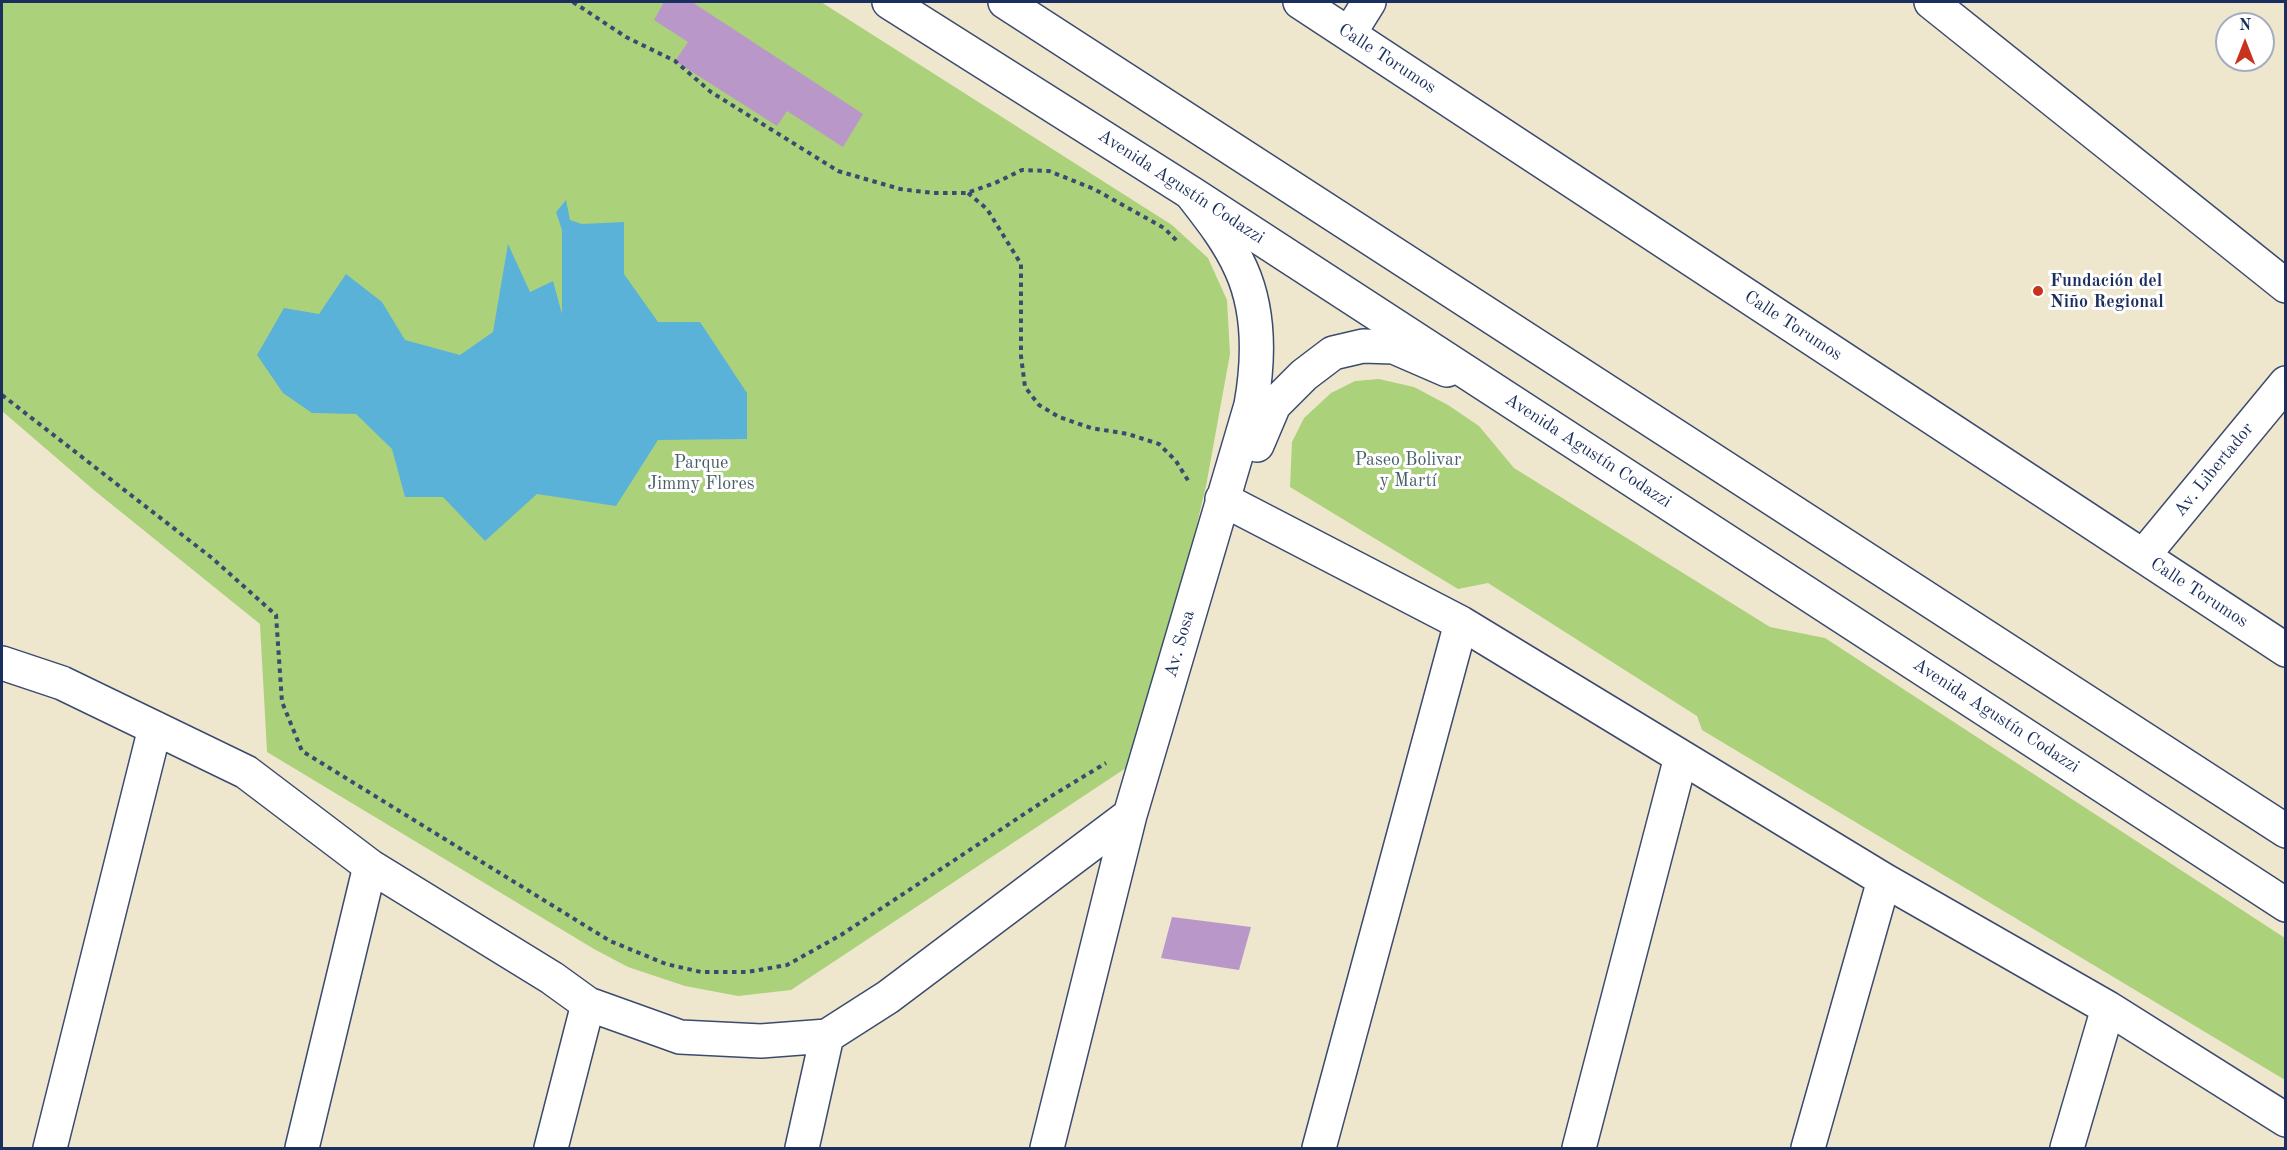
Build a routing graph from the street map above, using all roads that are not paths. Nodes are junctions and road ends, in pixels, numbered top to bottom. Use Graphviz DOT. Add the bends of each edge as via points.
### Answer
graph roads {
  1 [pos="889,2"];
  2 [pos="1005,2"];
  3 [pos="1300,2"];
  4 [pos="1369,2"];
  5 [pos="1931,2"];
  6 [pos="1349,34"];
  7 [pos="1191,193"];
  8 [pos="2286,286"];
  9 [pos="2286,383"];
  10 [pos="1505,397"];
  11 [pos="1222,499"];
  12 [pos="2143,556"];
  13 [pos="1461,623"];
  14 [pos="2286,650"];
  15 [pos="2,663"];
  16 [pos="155,728"];
  17 [pos="1681,757"];
  18 [pos="1130,815"];
  19 [pos="2286,831"];
  20 [pos="370,866"];
  21 [pos="1884,880"];
  22 [pos="2286,905"];
  23 [pos="588,1004"];
  24 [pos="2108,1008"];
  25 [pos="827,1036"];
  26 [pos="2286,1119"];
  27 [pos="50,1149"];
  28 [pos="302,1149"];
  29 [pos="550,1149"];
  30 [pos="802,1149"];
  31 [pos="1047,1149"];
  32 [pos="1319,1149"];
  33 [pos="1579,1149"];
  34 [pos="1808,1149"];
  35 [pos="2067,1149"];
  1 -- 7 [label="street, Avenida Agustín Codazzi"];
  2 -- 19 [label="street"];
  3 -- 6 [label="street, Calle Torumos"];
  4 -- 6 [label="street"];
  5 -- 8 [label="street"];
  6 -- 12 [label="street, Calle Torumos"];
  7 -- 10 [label="street, Avenida Agustín Codazzi"];
  7 -- 11 [label="street" via="1242,270 1254,312 1255,382"];
  9 -- 12 [label="street, Av. Libertador"];
  10 -- 11 [label="street, Av. Sosa" via="1394,347 1363,346 1334,353 1304,375 1274,405 1246,470"];
  10 -- 22 [label="street, Avenida Agustín Codazzi"];
  11 -- 13 [label="street"];
  11 -- 18 [label="street, Av. Sosa"];
  12 -- 14 [label="street, Calle Torumos"];
  13 -- 17 [label="street"];
  13 -- 32 [label="street"];
  15 -- 16 [label="street" via="62,683"];
  16 -- 20 [label="street" via="246,772"];
  16 -- 27 [label="street"];
  17 -- 21 [label="street"];
  17 -- 33 [label="street"];
  18 -- 25 [label="street" via="897,990"];
  18 -- 31 [label="street, Av. Sosa"];
  20 -- 23 [label="street"];
  20 -- 28 [label="street"];
  21 -- 24 [label="street"];
  21 -- 34 [label="street"];
  23 -- 25 [label="street" via="680,1037 761,1041"];
  23 -- 29 [label="street"];
  24 -- 26 [label="street"];
  24 -- 35 [label="street"];
  25 -- 30 [label="street"];
}
